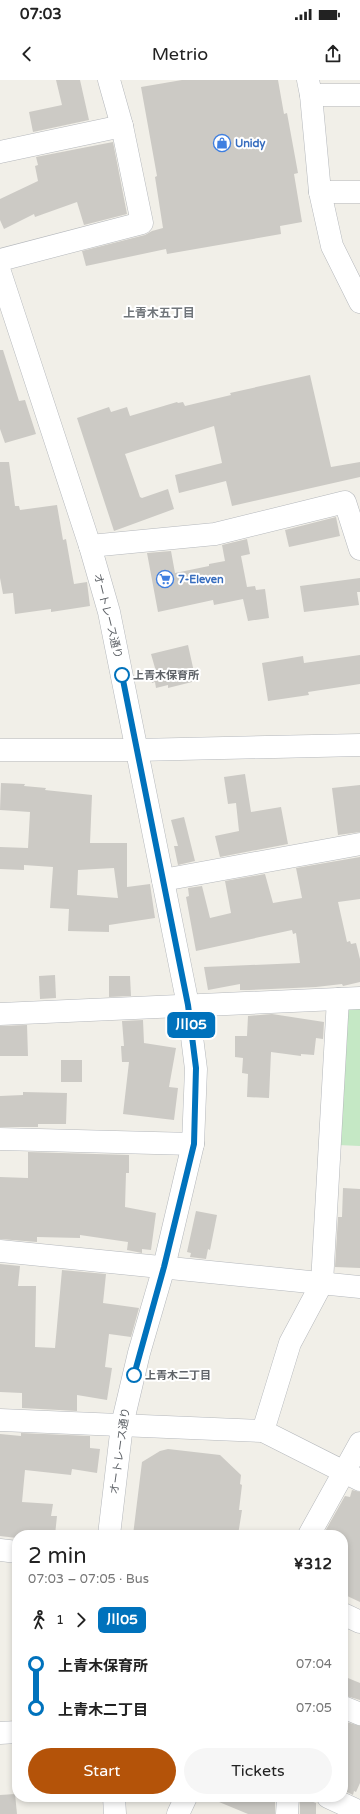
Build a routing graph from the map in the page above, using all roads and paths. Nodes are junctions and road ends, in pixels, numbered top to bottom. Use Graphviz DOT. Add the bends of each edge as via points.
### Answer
graph roads {
  1 [pos="109,80"];
  2 [pos="310,88"];
  3 [pos="360,94"];
  4 [pos="122,126"];
  5 [pos="0,152"];
  6 [pos="320,192"];
  7 [pos="360,192"];
  8 [pos="0,260"];
  9 [pos="0,272"];
  10 [pos="360,302"];
  11 [pos="9,324"];
  12 [pos="90,546"];
  13 [pos="360,549"];
  14 [pos="360,745"];
  15 [pos="0,750"];
  16 [pos="138,750"];
  17 [pos="360,844"];
  18 [pos="163,880"];
  19 [pos="360,998"];
  20 [pos="338,999"];
  21 [pos="188,1005"];
  22 [pos="0,1014"];
  23 [pos="0,1139"];
  24 [pos="194,1144"];
  25 [pos="0,1251"];
  26 [pos="164,1267"];
  27 [pos="322,1283"];
  28 [pos="360,1287"];
  29 [pos="0,1420"];
  30 [pos="122,1425"];
  31 [pos="263,1431"];
  32 [pos="360,1443"];
  33 [pos="352,1476"];
  34 [pos="110,1530"];
  35 [pos="313,1530"];
  36 [pos="0,1550"];
  37 [pos="12,1551"];
  38 [pos="348,1616"];
  39 [pos="360,1622"];
  40 [pos="348,1709"];
  41 [pos="360,1714"];
  42 [pos="12,1732"];
  43 [pos="0,1733"];
  44 [pos="114,1802"];
  45 [pos="184,1802"];
  46 [pos="288,1802"];
  47 [pos="339,1802"];
  48 [pos="360,1812"];
  49 [pos="115,1814"];
  50 [pos="178,1814"];
  51 [pos="287,1814"];
  1 -- 4 [label="street"];
  2 -- 3 [label="street"];
  2 -- 6 [label="street"];
  4 -- 5 [label="street"];
  4 -- 8 [label="street" via="142,223"];
  6 -- 7 [label="street"];
  6 -- 10 [label="street" via="332,246"];
  9 -- 11 [label="street, オートレース通り"];
  11 -- 12 [label="street, オートレース通り"];
  12 -- 13 [label="street" via="215,534 345,502"];
  12 -- 16 [label="street, オートレース通り" via="109,612"];
  14 -- 16 [label="street"];
  15 -- 16 [label="street"];
  16 -- 18 [label="street, オートレース通り"];
  17 -- 18 [label="street"];
  18 -- 21 [label="street, オートレース通り"];
  19 -- 20 [label="street"];
  20 -- 21 [label="street"];
  20 -- 27 [label="street"];
  21 -- 22 [label="street"];
  21 -- 24 [label="street, オートレース通り" via="196,1068"];
  23 -- 24 [label="street"];
  24 -- 26 [label="street, オートレース通り"];
  25 -- 26 [label="street"];
  26 -- 27 [label="street"];
  26 -- 30 [label="street, オートレース通り"];
  27 -- 28 [label="street"];
  27 -- 31 [label="street" via="290,1343"];
  29 -- 30 [label="street"];
  30 -- 31 [label="street"];
  30 -- 34 [label="street, オートレース通り"];
  31 -- 33 [label="street"];
  32 -- 33 [label="street"];
  33 -- 35 [label="street"];
  36 -- 37 [label="street"];
  38 -- 39 [label="street"];
  40 -- 41 [label="street"];
  42 -- 43 [label="street"];
  44 -- 49 [label="street"];
  45 -- 50 [label="street"];
  46 -- 51 [label="street"];
  47 -- 48 [label="street"];
}
